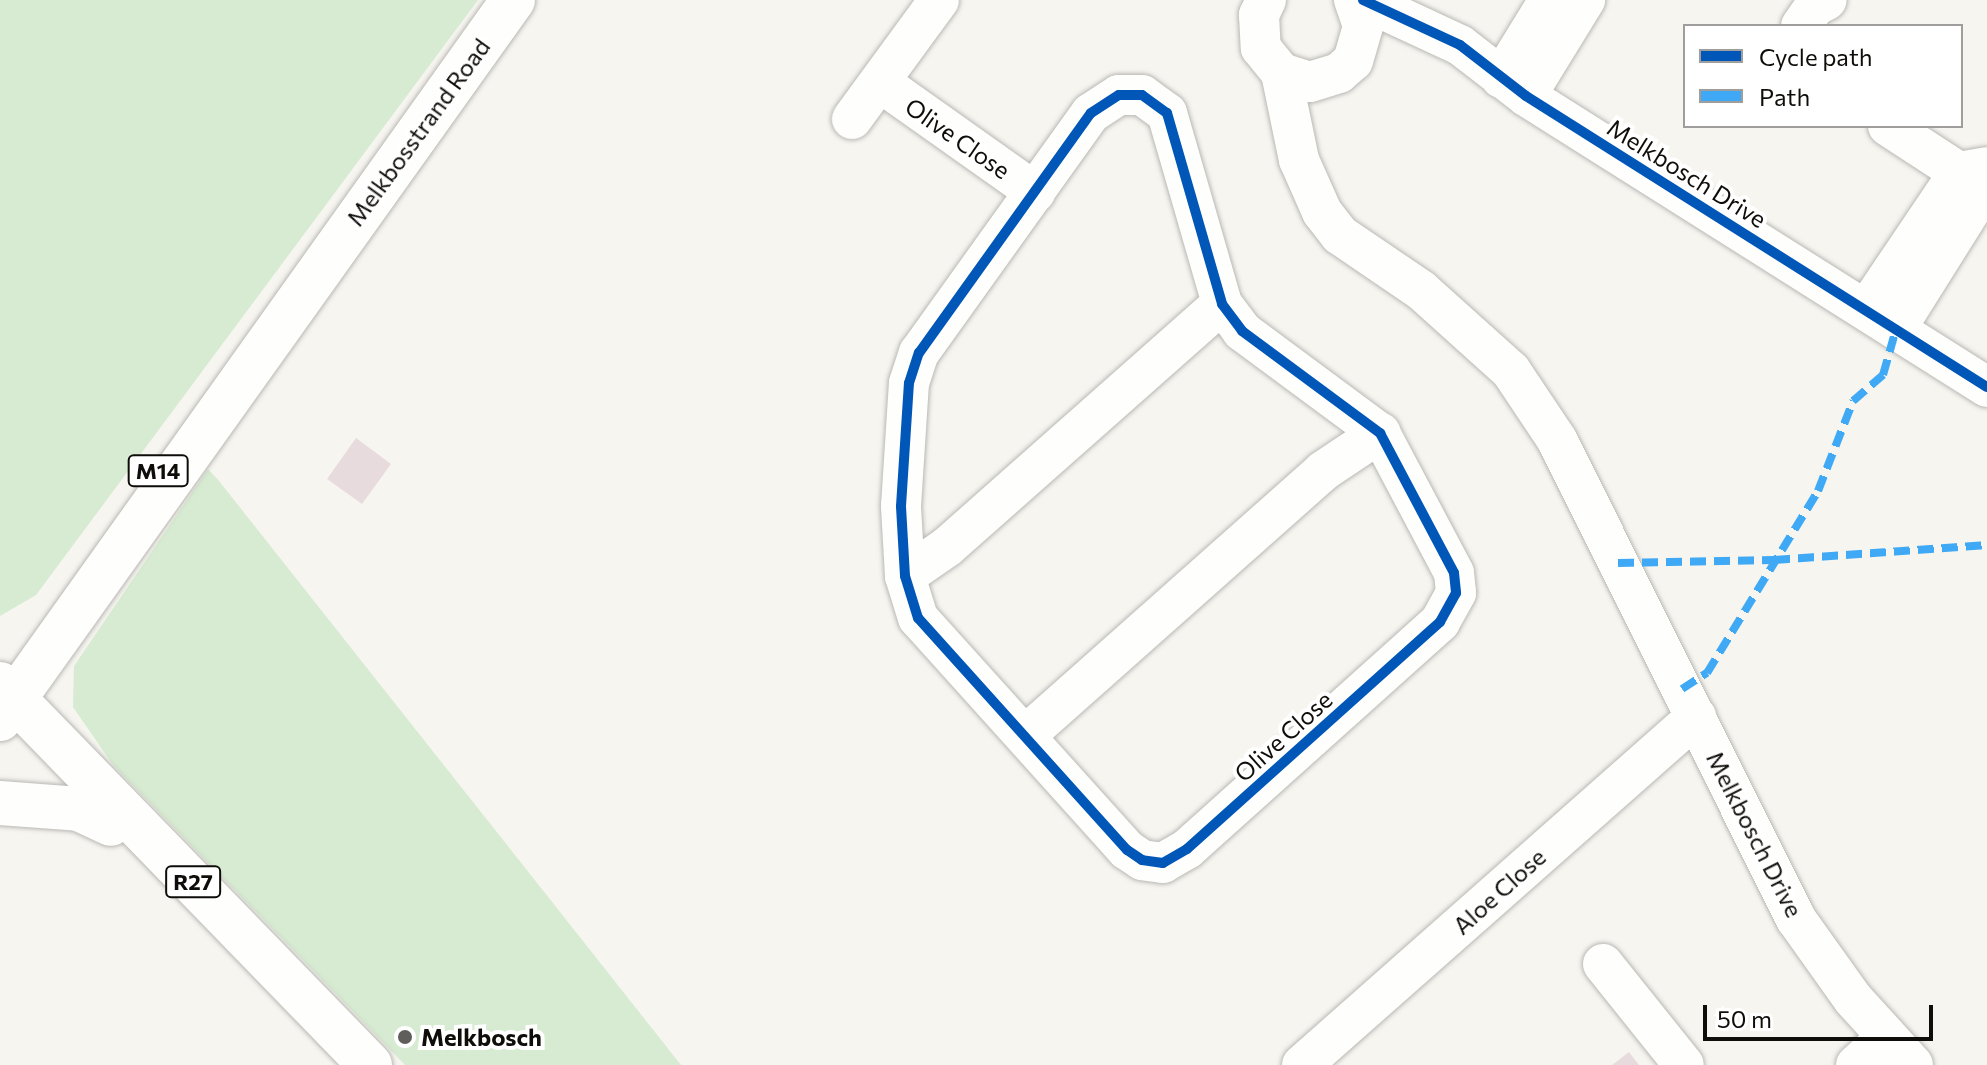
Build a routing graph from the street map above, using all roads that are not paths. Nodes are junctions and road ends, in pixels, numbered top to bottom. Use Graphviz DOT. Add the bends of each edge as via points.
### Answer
graph roads {
  1 [pos="513,0"];
  2 [pos="939,0"];
  3 [pos="1266,0"];
  4 [pos="1354,0"];
  5 [pos="1363,0"];
  6 [pos="1549,0"];
  7 [pos="1585,0"];
  8 [pos="1827,0"];
  9 [pos="1802,24"];
  10 [pos="1346,67"];
  11 [pos="1281,73"];
  12 [pos="1504,81"];
  13 [pos="881,83"];
  14 [pos="852,119"];
  15 [pos="1891,128"];
  16 [pos="1309,177"];
  17 [pos="1981,180"];
  18 [pos="1035,192"];
  19 [pos="1222,304"];
  20 [pos="1881,319"];
  21 [pos="1987,387"];
  22 [pos="1380,433"];
  23 [pos="905,576"];
  24 [pos="3,700"];
  25 [pos="1696,717"];
  26 [pos="1026,735"];
  27 [pos="0,803"];
  28 [pos="111,824"];
  29 [pos="1603,964"];
  30 [pos="1899,1056"];
  31 [pos="345,1065"];
  32 [pos="370,1065"];
  33 [pos="1302,1065"];
  34 [pos="1684,1065"];
  35 [pos="1856,1065"];
  1 -- 24 [label="main road, Melkbosstrand Road / M14" via="323,263 243,354"];
  2 -- 13 [label="street"];
  3 -- 11 [label="street" via="1259,15 1261,48"];
  4 -- 10 [label="street" via="1363,26"];
  5 -- 12 [label="street, Melkbosch Drive" via="1460,45"];
  6 -- 12 [label="street"];
  7 -- 12 [label="street"];
  8 -- 9 [label="street" via="1815,6"];
  10 -- 11 [label="street, Melkbosch Drive" via="1310,82"];
  10 -- 12 [label="street, Melkbosch Drive" via="1397,46"];
  10 -- 16 [label="street" via="1321,107"];
  11 -- 16 [label="street, Melkbosch Drive" via="1299,160"];
  12 -- 20 [label="street, Melkbosch Drive"];
  13 -- 14 [label="street"];
  13 -- 18 [label="street, Olive Close"];
  15 -- 17 [label="street"];
  16 -- 25 [label="street, Melkbosch Drive" via="1322,212 1340,235 1421,290 1511,371 1557,440"];
  17 -- 20 [label="street"];
  18 -- 19 [label="street, Olive Close" via="1091,113 1119,95 1142,95 1167,113 1178,137"];
  18 -- 23 [label="street, Olive Close" via="919,353 909,383 901,506"];
  19 -- 22 [label="street, Olive Close" via="1242,331"];
  19 -- 23 [label="street" via="947,547"];
  20 -- 21 [label="street, Melkbosch Drive"];
  22 -- 26 [label="street" via="1323,471"];
  22 -- 26 [label="street, Olive Close" via="1454,573 1456,593 1440,622 1187,849 1163,863 1142,860 1127,850"];
  23 -- 26 [label="street, Olive Close" via="918,618"];
  24 -- 28 [label="main road, R27"];
  24 -- 32 [label="main road, R27"];
  25 -- 30 [label="street, Melkbosch Drive" via="1796,919"];
  25 -- 33 [label="street, Aloe Close"];
  27 -- 28 [label="main road" via="79,809"];
  28 -- 31 [label="main road, R27"];
  29 -- 34 [label="street"];
  30 -- 35 [label="street"];
}
